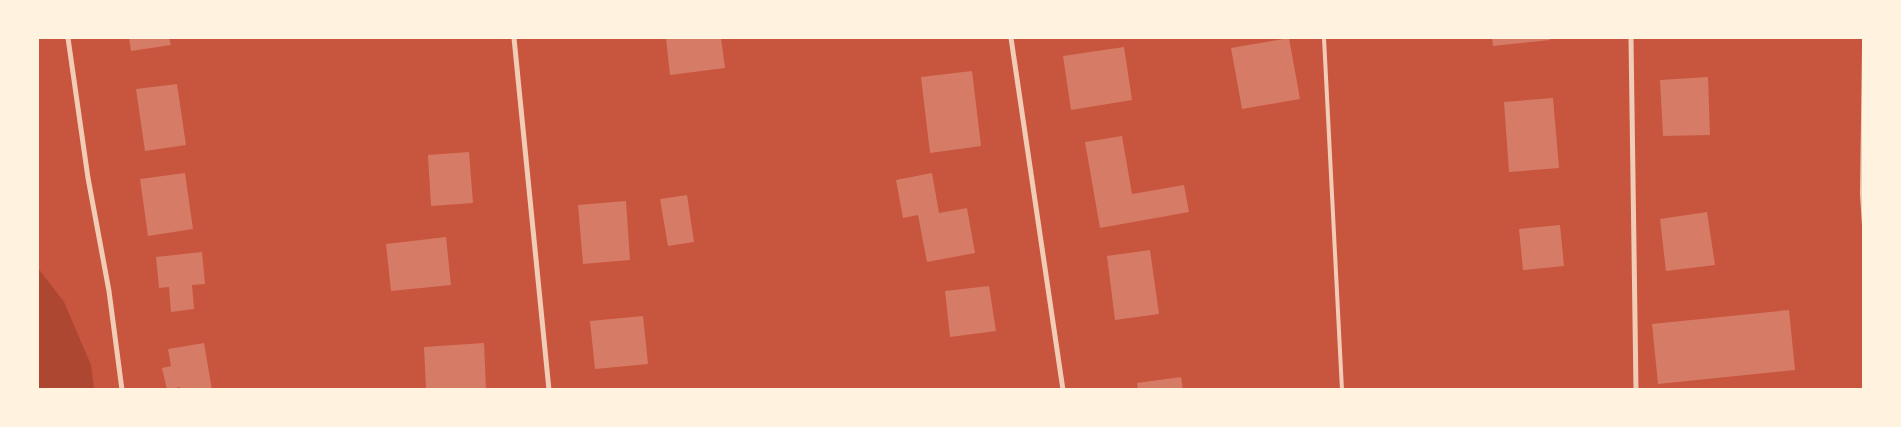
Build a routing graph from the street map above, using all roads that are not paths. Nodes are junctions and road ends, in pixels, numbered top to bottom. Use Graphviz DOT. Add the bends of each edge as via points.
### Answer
graph roads {
  1 [pos="68,38"];
  2 [pos="514,38"];
  3 [pos="1011,38"];
  4 [pos="1324,38"];
  5 [pos="1631,38"];
  6 [pos="1864,45"];
  7 [pos="1864,226"];
  8 [pos="122,390"];
  9 [pos="549,390"];
  10 [pos="1063,390"];
  11 [pos="1342,390"];
  12 [pos="1636,390"];
  1 -- 8 [label="street"];
  2 -- 9 [label="street"];
  3 -- 10 [label="street"];
  4 -- 11 [label="lane"];
  5 -- 12 [label="street"];
  6 -- 7 [label="lane"];
}
